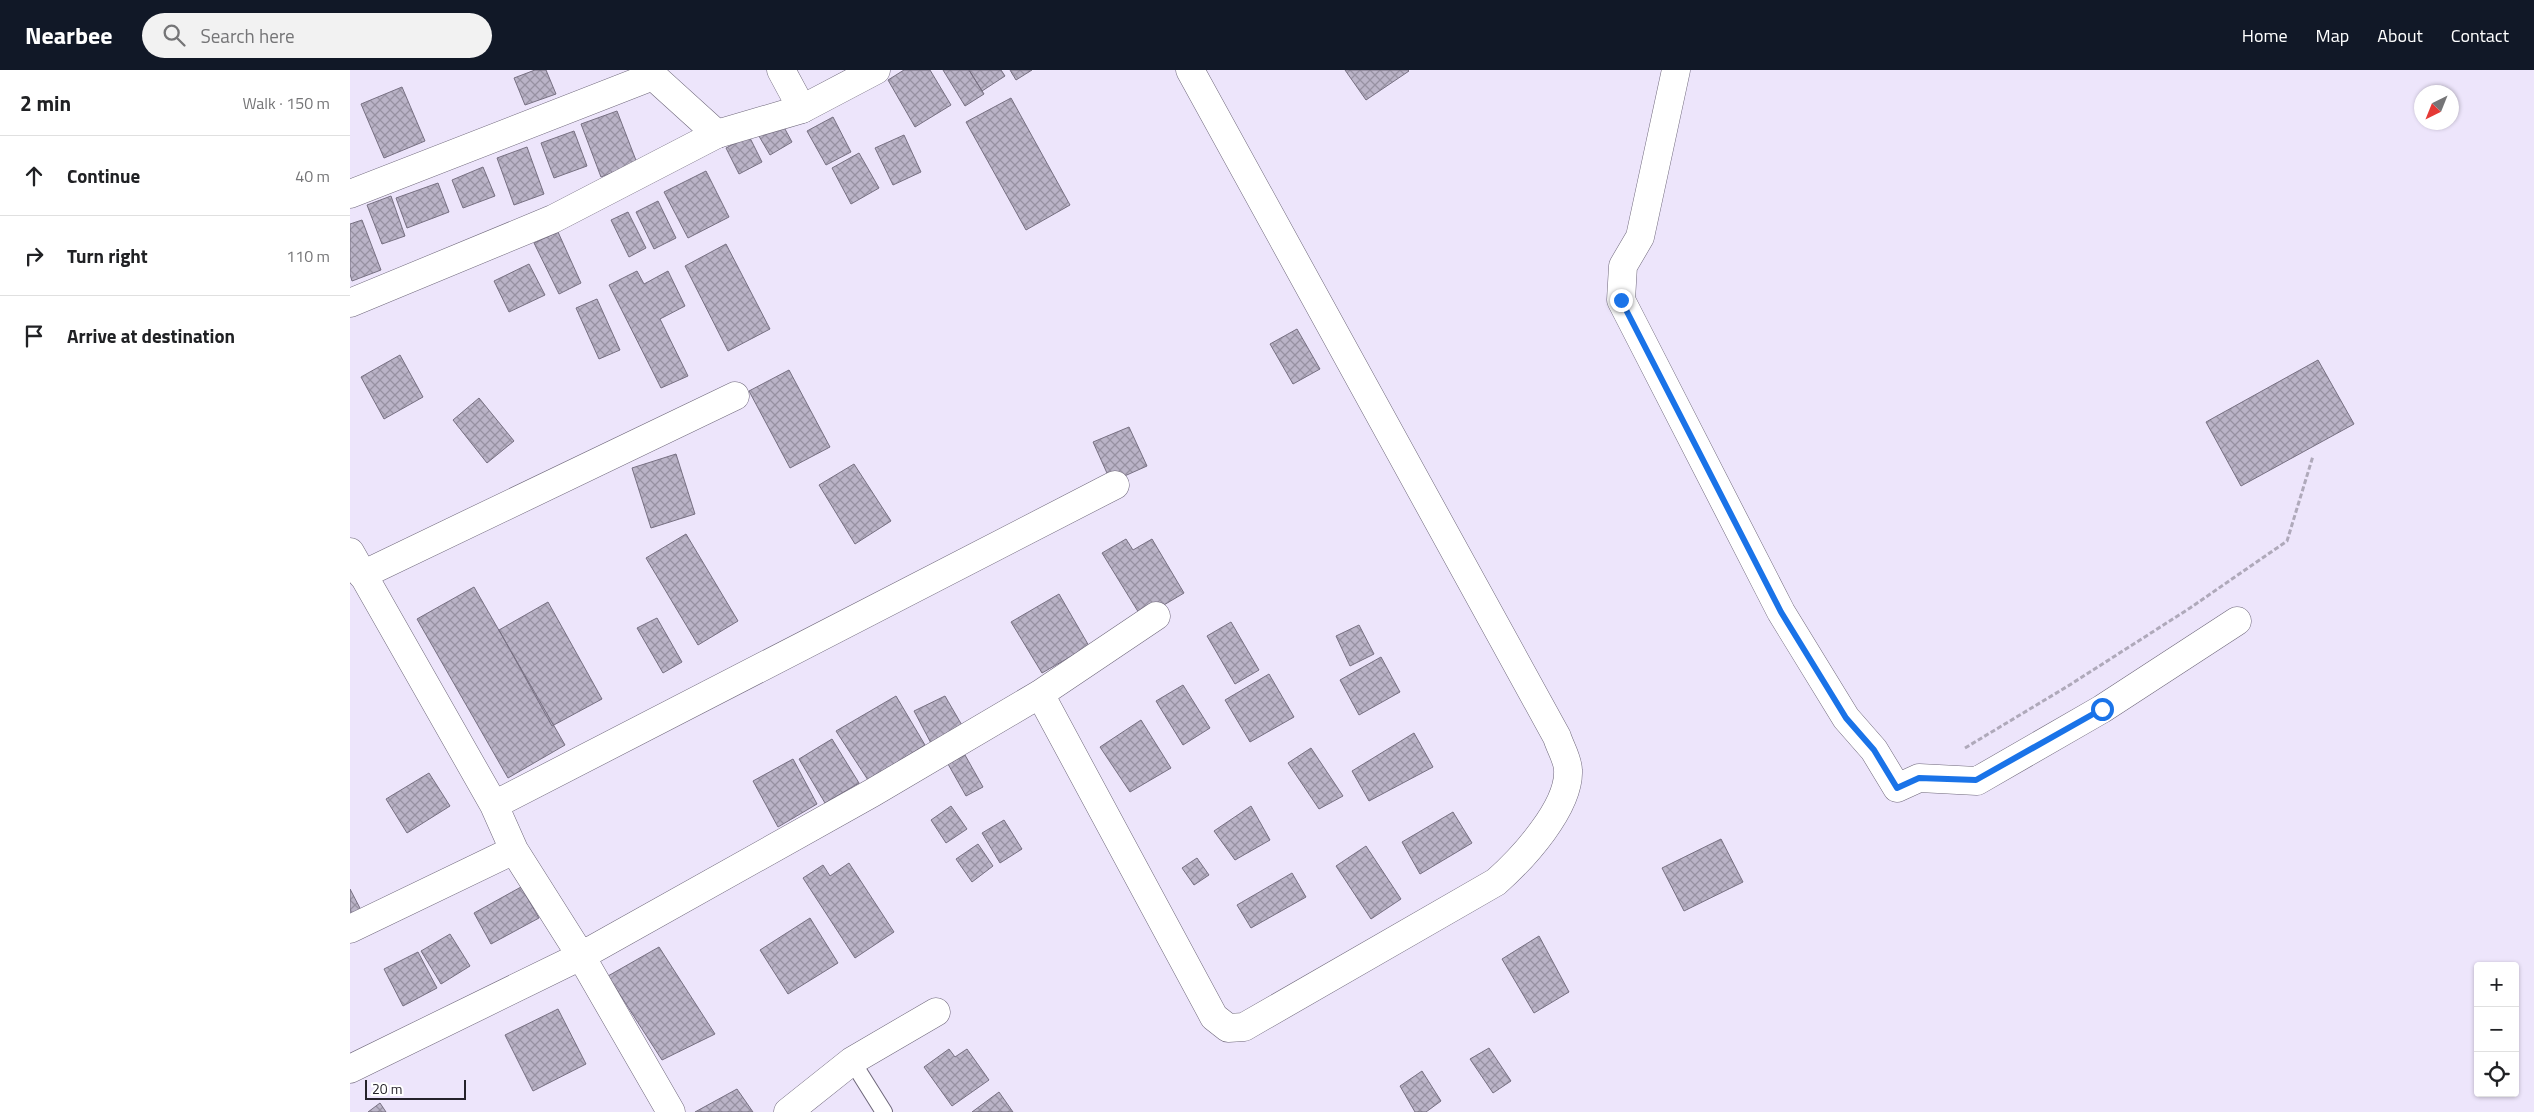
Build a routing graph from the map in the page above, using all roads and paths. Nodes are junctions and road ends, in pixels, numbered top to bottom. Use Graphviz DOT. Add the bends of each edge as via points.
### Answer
graph roads {
  1 [pos="781,70"];
  2 [pos="876,70"];
  3 [pos="1190,70"];
  4 [pos="1676,70"];
  5 [pos="652,73"];
  6 [pos="802,109"];
  7 [pos="717,134"];
  8 [pos="350,194"];
  9 [pos="350,303"];
  10 [pos="734,396"];
  11 [pos="2313,456"];
  12 [pos="1115,485"];
  13 [pos="354,560"];
  14 [pos="1156,616"];
  15 [pos="2237,620"];
  16 [pos="1040,694"];
  17 [pos="1962,750"];
  18 [pos="494,805"];
  19 [pos="514,850"];
  20 [pos="350,929"];
  21 [pos="581,956"];
  22 [pos="936,1012"];
  23 [pos="852,1061"];
  24 [pos="350,1069"];
  25 [pos="671,1112"];
  26 [pos="788,1112"];
  27 [pos="884,1112"];
  1 -- 6 [label="street"];
  2 -- 6 [label="street"];
  3 -- 16 [label="street" via="1557,737 1568,769 1565,796 1556,812 1496,882 1244,1027 1228,1028 1214,1017"];
  4 -- 15 [label="street" via="1640,236 1622,266 1621,300 1781,612 1846,718 1874,750 1897,788 1919,778 1976,780 2102,709"];
  5 -- 7 [label="street"];
  5 -- 8 [label="street"];
  6 -- 7 [label="street"];
  7 -- 9 [label="street" via="553,219"];
  10 -- 13 [label="street"];
  11 -- 17 [label="path" via="2287,541 2190,608"];
  12 -- 18 [label="street"];
  13 -- 18 [label="street"];
  14 -- 16 [label="street"];
  16 -- 21 [label="street" via="872,794"];
  18 -- 19 [label="street"];
  19 -- 20 [label="street"];
  19 -- 21 [label="street"];
  21 -- 24 [label="street"];
  21 -- 25 [label="street"];
  22 -- 23 [label="street"];
  23 -- 26 [label="street"];
  23 -- 27 [label="lane"];
}
